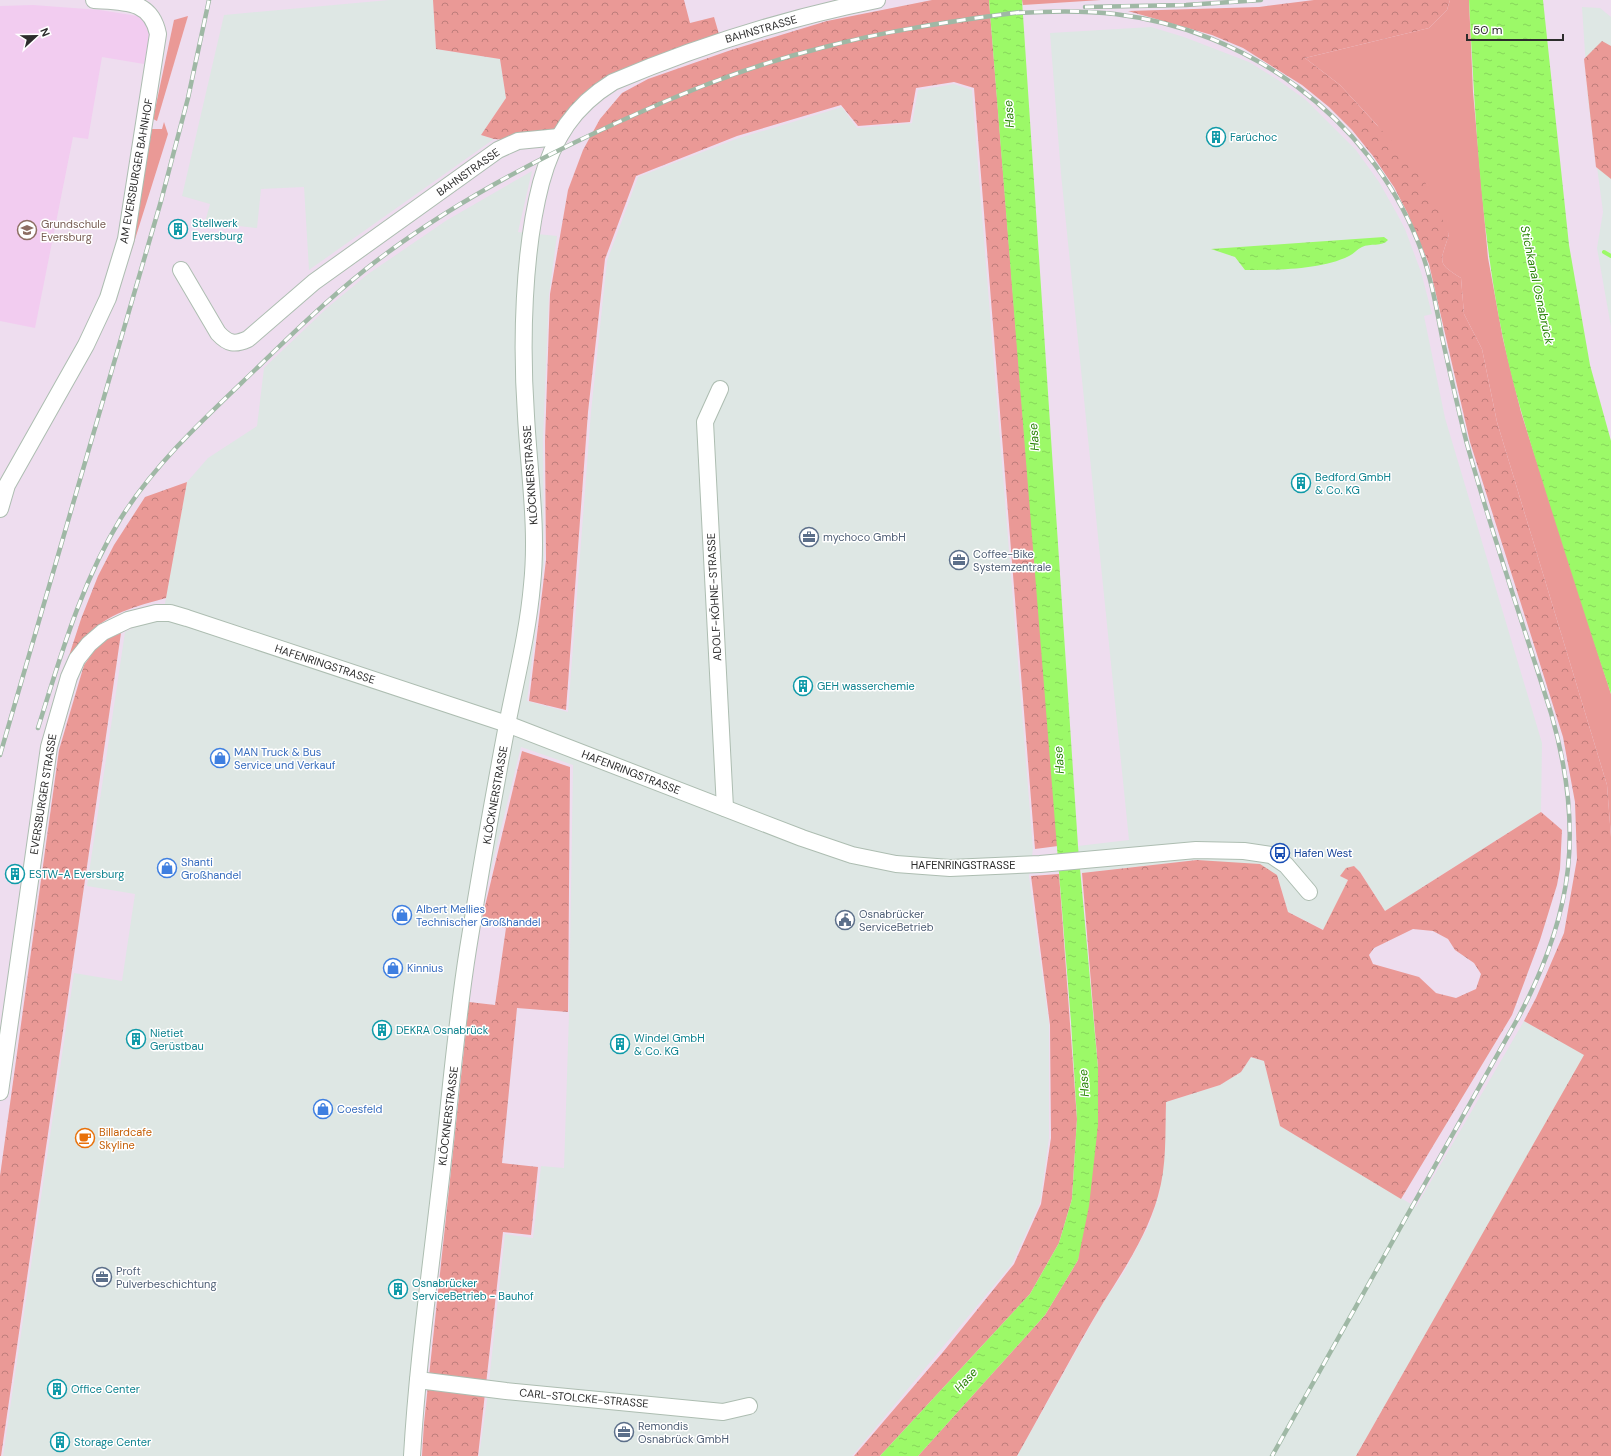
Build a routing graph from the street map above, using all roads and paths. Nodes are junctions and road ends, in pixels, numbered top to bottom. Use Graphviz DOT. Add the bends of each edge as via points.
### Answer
graph roads {
  1 [pos="94,0"];
  2 [pos="877,0"];
  3 [pos="559,137"];
  4 [pos="182,270"];
  5 [pos="720,389"];
  6 [pos="0,509"];
  7 [pos="128,620"];
  8 [pos="507,724"];
  9 [pos="725,808"];
  10 [pos="1309,892"];
  11 [pos="0,1092"];
  12 [pos="418,1380"];
  13 [pos="749,1406"];
  14 [pos="412,1456"];
  1 -- 6 [label="street, AM EVERSBURGER BAHNHOF" via="140,5 150,12 156,22 158,34 126,239 108,298 86,345 7,485"];
  2 -- 3 [label="street, BAHNSTRASSE" via="826,10 728,38 613,82 581,105"];
  3 -- 4 [label="street, BAHNSTRASSE" via="518,141 498,150 314,282 248,339 237,344 226,342 218,333"];
  3 -- 8 [label="street, KLÖCKNERSTRASSE" via="541,183 533,225 527,286 525,412 534,533 532,585 522,653"];
  5 -- 9 [label="street, ADOLF-KÖHNE-STRASSE" via="705,422"];
  7 -- 8 [label="street, HAFENRINGSTRASSE" via="156,613 170,613"];
  7 -- 11 [label="street, EVERSBURGER STRASSE" via="103,632 77,658 49,747"];
  8 -- 9 [label="street, HAFENRINGSTRASSE"];
  8 -- 12 [label="street, KLÖCKNERSTRASSE" via="466,960"];
  9 -- 10 [label="street, HAFENRINGSTRASSE" via="852,855 896,864 950,868 1045,864 1196,850 1244,851 1271,855 1286,864"];
  12 -- 13 [label="street, CARL-STOLCKE-STRASSE" via="723,1412"];
  12 -- 14 [label="street, KLÖCKNERSTRASSE"];
}
